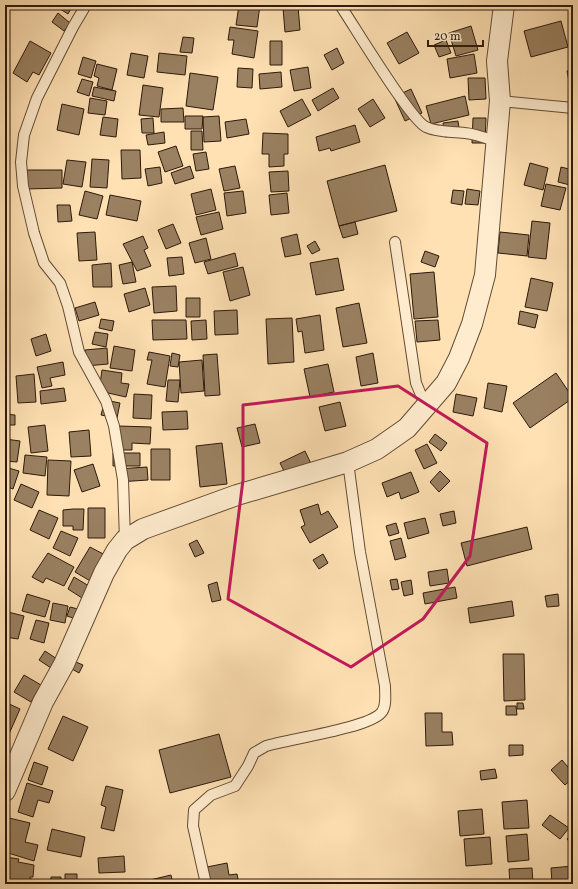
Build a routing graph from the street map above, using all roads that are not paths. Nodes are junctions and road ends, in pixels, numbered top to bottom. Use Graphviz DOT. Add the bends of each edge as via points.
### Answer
graph roads {
  1 [pos="86,5"];
  2 [pos="340,5"];
  3 [pos="504,5"];
  4 [pos="500,101"];
  5 [pos="573,108"];
  6 [pos="497,142"];
  7 [pos="395,242"];
  8 [pos="426,407"];
  9 [pos="348,462"];
  10 [pos="125,540"];
  11 [pos="5,791"];
  12 [pos="206,884"];
  1 -- 10 [label="lane" via="37,98 24,135 21,162 23,186 44,263 60,283 79,352 106,401 114,426 123,480"];
  2 -- 6 [label="lane" via="401,97 424,126 440,132 479,135"];
  3 -- 4 [label="street" via="497,61"];
  4 -- 5 [label="lane"];
  4 -- 6 [label="street"];
  6 -- 8 [label="street" via="485,275 459,358 446,383"];
  7 -- 8 [label="lane" via="416,383"];
  8 -- 9 [label="street" via="407,428 377,449"];
  9 -- 10 [label="street" via="237,496 142,530"];
  9 -- 12 [label="lane" via="360,552 385,686 382,712 374,719 358,725 266,746 254,752 235,786 211,795 194,810 193,826"];
  10 -- 11 [label="street" via="104,573"];
}
